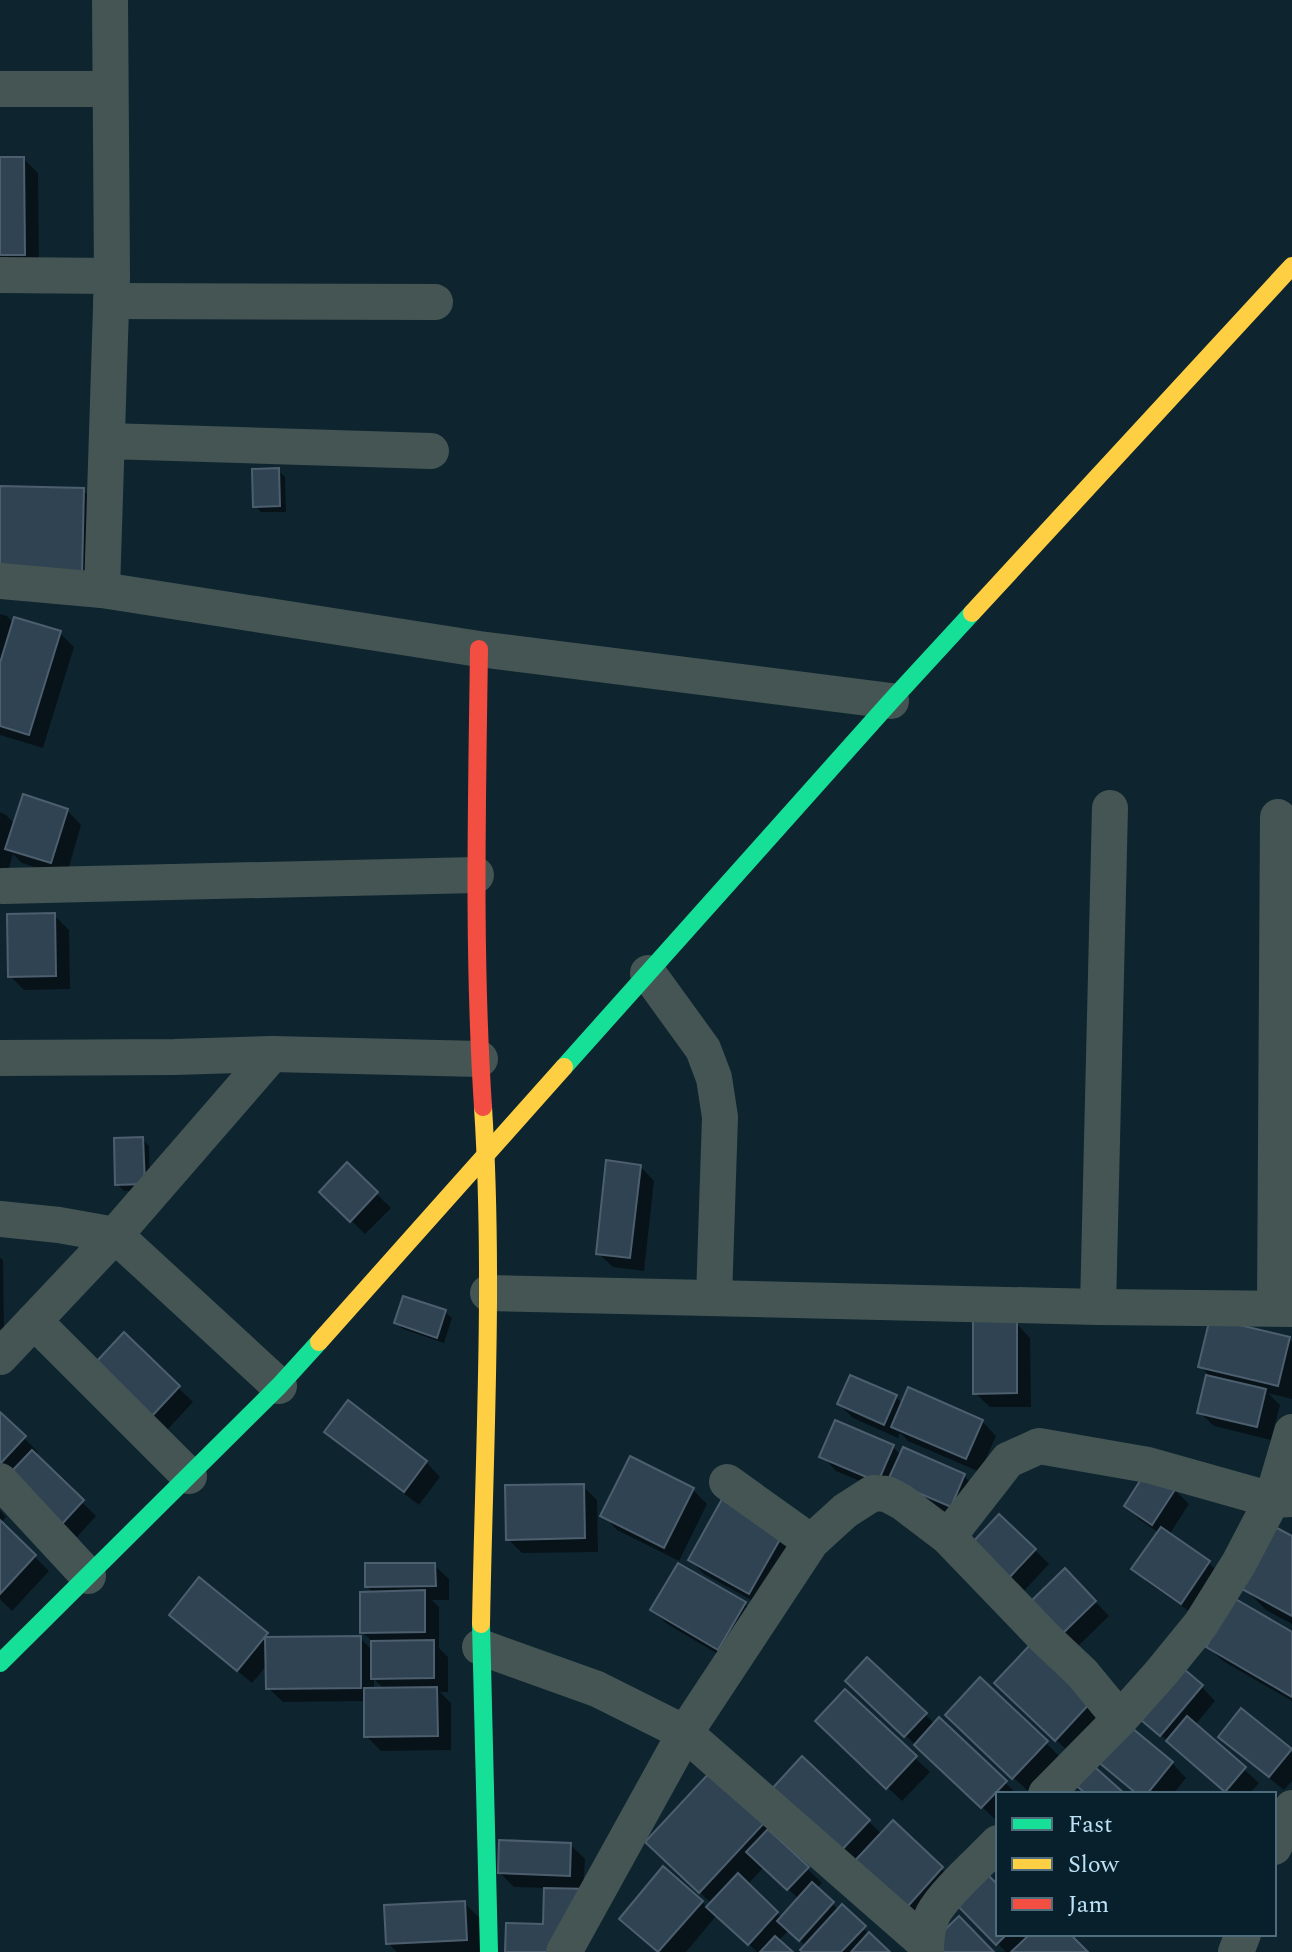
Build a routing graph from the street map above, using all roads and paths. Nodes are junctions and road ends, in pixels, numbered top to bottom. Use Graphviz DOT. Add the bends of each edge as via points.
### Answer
graph roads {
  1 [pos="110,0"];
  2 [pos="0,89"];
  3 [pos="110,89"];
  4 [pos="1292,266"];
  5 [pos="0,275"];
  6 [pos="111,288"];
  7 [pos="435,302"];
  8 [pos="107,441"];
  9 [pos="431,451"];
  10 [pos="0,581"];
  11 [pos="102,590"];
  12 [pos="479,649"];
  13 [pos="891,701"];
  14 [pos="1110,808"];
  15 [pos="1278,817"];
  16 [pos="476,875"];
  17 [pos="3,886"];
  18 [pos="648,973"];
  19 [pos="272,1054"];
  20 [pos="0,1058"];
  21 [pos="480,1059"];
  22 [pos="486,1154"];
  23 [pos="0,1219"];
  24 [pos="115,1235"];
  25 [pos="488,1293"];
  26 [pos="714,1298"];
  27 [pos="1098,1307"];
  28 [pos="1284,1309"];
  29 [pos="34,1321"];
  30 [pos="0,1357"];
  31 [pos="279,1386"];
  32 [pos="1292,1432"];
  33 [pos="189,1476"];
  34 [pos="0,1481"];
  35 [pos="727,1482"];
  36 [pos="1282,1499"];
  37 [pos="948,1537"];
  38 [pos="811,1542"];
  39 [pos="88,1576"];
  40 [pos="480,1647"];
  41 [pos="0,1663"];
  42 [pos="1120,1719"];
  43 [pos="685,1733"];
  44 [pos="1048,1792"];
  45 [pos="1292,1808"];
  46 [pos="1276,1843"];
  47 [pos="996,1845"];
  48 [pos="926,1948"];
  49 [pos="489,1952"];
  50 [pos="564,1952"];
  1 -- 3 [label="street"];
  2 -- 3 [label="street"];
  3 -- 6 [label="street"];
  4 -- 13 [label="street"];
  5 -- 6 [label="street"];
  6 -- 7 [label="street"];
  6 -- 8 [label="street"];
  8 -- 9 [label="street"];
  8 -- 11 [label="street"];
  10 -- 11 [label="street"];
  11 -- 12 [label="street"];
  12 -- 13 [label="street"];
  12 -- 16 [label="street"];
  13 -- 18 [label="street"];
  14 -- 27 [label="street"];
  15 -- 28 [label="street"];
  16 -- 17 [label="street"];
  16 -- 21 [label="street"];
  18 -- 22 [label="street"];
  18 -- 26 [label="street" via="703,1049 714,1078 720,1117"];
  19 -- 20 [label="street"];
  19 -- 21 [label="street"];
  19 -- 24 [label="street"];
  21 -- 22 [label="street"];
  22 -- 25 [label="street"];
  22 -- 31 [label="street"];
  23 -- 24 [label="street"];
  24 -- 29 [label="street"];
  24 -- 31 [label="street"];
  25 -- 26 [label="street"];
  25 -- 40 [label="street"];
  26 -- 27 [label="street"];
  27 -- 28 [label="street"];
  29 -- 30 [label="street"];
  29 -- 33 [label="street"];
  31 -- 33 [label="street"];
  32 -- 36 [label="street"];
  33 -- 39 [label="street"];
  34 -- 39 [label="street"];
  35 -- 38 [label="street"];
  36 -- 37 [label="street" via="1148,1465 1039,1446 1008,1460"];
  36 -- 42 [label="street" via="1201,1624"];
  37 -- 38 [label="street" via="902,1502 873,1493"];
  37 -- 42 [label="street"];
  38 -- 43 [label="street"];
  39 -- 41 [label="street"];
  40 -- 43 [label="street" via="597,1689"];
  40 -- 49 [label="street"];
  42 -- 44 [label="street"];
  43 -- 48 [label="street"];
  43 -- 50 [label="street"];
  45 -- 46 [label="street"];
  47 -- 48 [label="street" via="940,1903 927,1928"];
}
